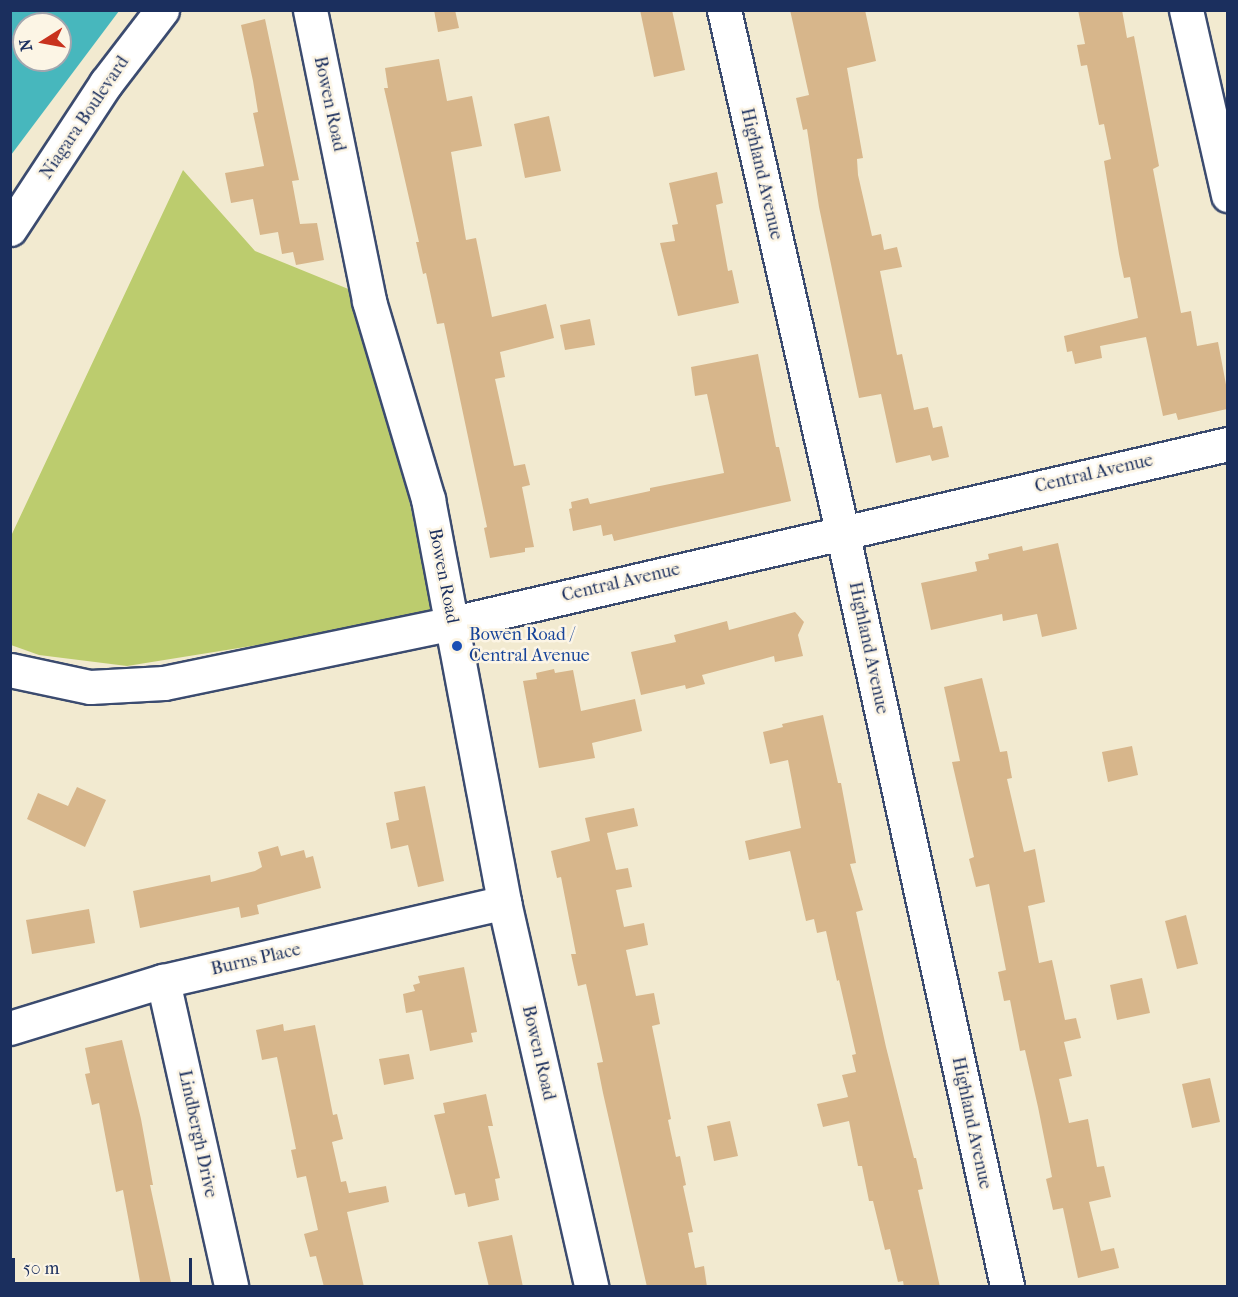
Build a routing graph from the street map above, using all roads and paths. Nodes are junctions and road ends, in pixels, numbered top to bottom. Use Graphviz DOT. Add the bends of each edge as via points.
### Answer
graph roads {
  1 [pos="162,10"];
  2 [pos="309,10"];
  3 [pos="724,10"];
  4 [pos="1186,10"];
  5 [pos="1227,195"];
  6 [pos="10,229"];
  7 [pos="1227,444"];
  8 [pos="842,531"];
  9 [pos="453,623"];
  10 [pos="10,670"];
  11 [pos="504,902"];
  12 [pos="163,981"];
  13 [pos="10,1028"];
  14 [pos="231,1287"];
  15 [pos="591,1287"];
  16 [pos="1007,1287"];
  1 -- 6 [label="street, Niagara Boulevard" via="106,83"];
  2 -- 9 [label="street, Bowen Road" via="369,301 428,499"];
  3 -- 8 [label="street, Highland Avenue"];
  4 -- 5 [label="street"];
  7 -- 8 [label="street, Central Avenue"];
  8 -- 9 [label="street, Central Avenue"];
  8 -- 16 [label="street, Highland Avenue"];
  9 -- 10 [label="street, Central Avenue" via="164,683 90,687"];
  9 -- 11 [label="street, Bowen Road"];
  11 -- 12 [label="street, Burns Place"];
  11 -- 15 [label="street, Bowen Road"];
  12 -- 13 [label="street, Burns Place"];
  12 -- 14 [label="street, Lindbergh Drive"];
}
